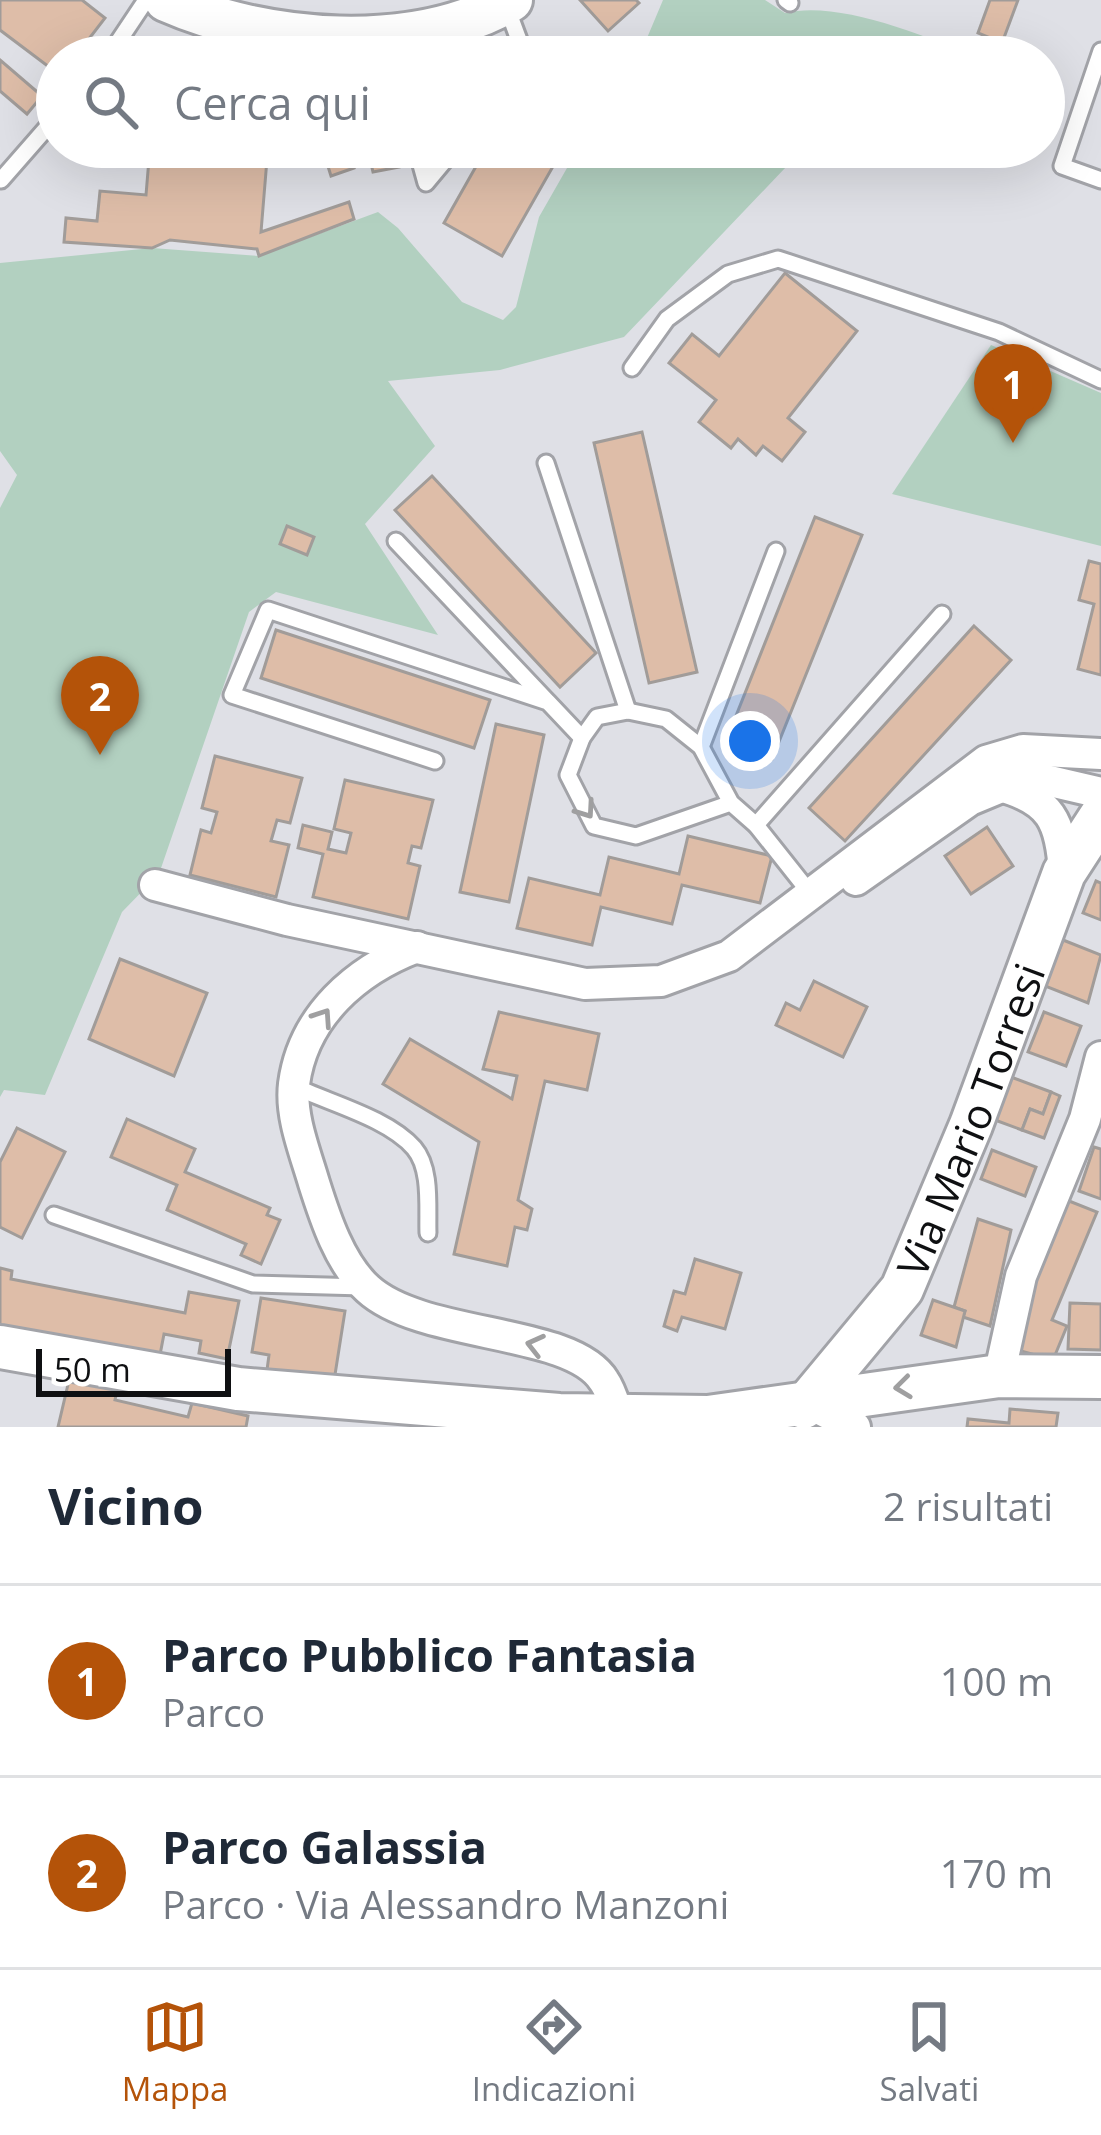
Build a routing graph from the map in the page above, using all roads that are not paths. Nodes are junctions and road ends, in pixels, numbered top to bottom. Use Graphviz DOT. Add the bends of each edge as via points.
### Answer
graph roads {
  1 [pos="146,0"];
  2 [pos="166,0"];
  3 [pos="508,2"];
  4 [pos="122,36"];
  5 [pos="316,36"];
  6 [pos="415,36"];
  7 [pos="518,36"];
  8 [pos="1101,51"];
  9 [pos="36,140"];
  10 [pos="1065,157"];
  11 [pos="1065,167"];
  12 [pos="422,168"];
  13 [pos="438,168"];
  14 [pos="1,180"];
  15 [pos="1101,180"];
  16 [pos="632,368"];
  17 [pos="1101,380"];
  18 [pos="546,463"];
  19 [pos="396,541"];
  20 [pos="776,551"];
  21 [pos="942,614"];
  22 [pos="548,702"];
  23 [pos="628,711"];
  24 [pos="582,738"];
  25 [pos="701,747"];
  26 [pos="1057,750"];
  27 [pos="1101,754"];
  28 [pos="435,761"];
  29 [pos="1101,766"];
  30 [pos="1000,786"];
  31 [pos="1101,793"];
  32 [pos="731,803"];
  33 [pos="1101,816"];
  34 [pos="756,825"];
  35 [pos="1064,873"];
  36 [pos="155,885"];
  37 [pos="810,893"];
  38 [pos="416,947"];
  39 [pos="1101,1057"];
  40 [pos="294,1086"];
  41 [pos="54,1215"];
  42 [pos="428,1233"];
  43 [pos="365,1287"];
  44 [pos="0,1347"];
  45 [pos="999,1376"];
  46 [pos="1101,1377"];
  47 [pos="618,1415"];
  48 [pos="798,1415"];
  49 [pos="855,1427"];
  1 -- 4 [label="lane"];
  2 -- 5 [label="street" via="244,26"];
  3 -- 6 [label="street"];
  3 -- 7 [label="lane"];
  8 -- 10 [label="lane"];
  9 -- 14 [label="lane"];
  11 -- 15 [label="lane"];
  12 -- 13 [label="lane" via="426,183"];
  16 -- 17 [label="lane" via="667,320 728,274 778,260 1000,332"];
  18 -- 23 [label="lane"];
  19 -- 22 [label="lane"];
  20 -- 25 [label="lane"];
  21 -- 34 [label="lane"];
  22 -- 24 [label="lane"];
  22 -- 28 [label="lane" via="268,610 232,694"];
  23 -- 24 [label="lane" via="597,717"];
  23 -- 25 [label="lane" via="666,719"];
  24 -- 32 [label="lane, one-way" via="568,776 594,826 637,836"];
  25 -- 32 [label="lane"];
  26 -- 27 [label="street"];
  26 -- 29 [label="street"];
  26 -- 37 [label="street" via="986,761"];
  30 -- 31 [label="street" via="1028,776"];
  30 -- 35 [label="street" via="1052,812"];
  30 -- 37 [label="street" via="852,883"];
  32 -- 34 [label="lane"];
  33 -- 35 [label="street, Via Mario Torresi"];
  34 -- 37 [label="lane"];
  35 -- 48 [label="street, Via Mario Torresi" via="902,1289"];
  36 -- 38 [label="street"];
  37 -- 38 [label="street" via="729,956 661,981 585,984"];
  40 -- 38 [label="street, one-way" via="306,1043 346,984"];
  39 -- 45 [label="street" via="1085,1119 1021,1276"];
  40 -- 42 [label="lane" via="415,1149 426,1178"];
  40 -- 43 [label="street" via="326,1222"];
  41 -- 43 [label="lane" via="253,1284"];
  47 -- 43 [label="street, one-way" via="603,1378 574,1355 431,1320"];
  44 -- 47 [label="street" via="238,1390"];
  45 -- 46 [label="street"];
  45 -- 48 [label="street, one-way"];
  47 -- 48 [label="street"];
  48 -- 49 [label="street"];
}
